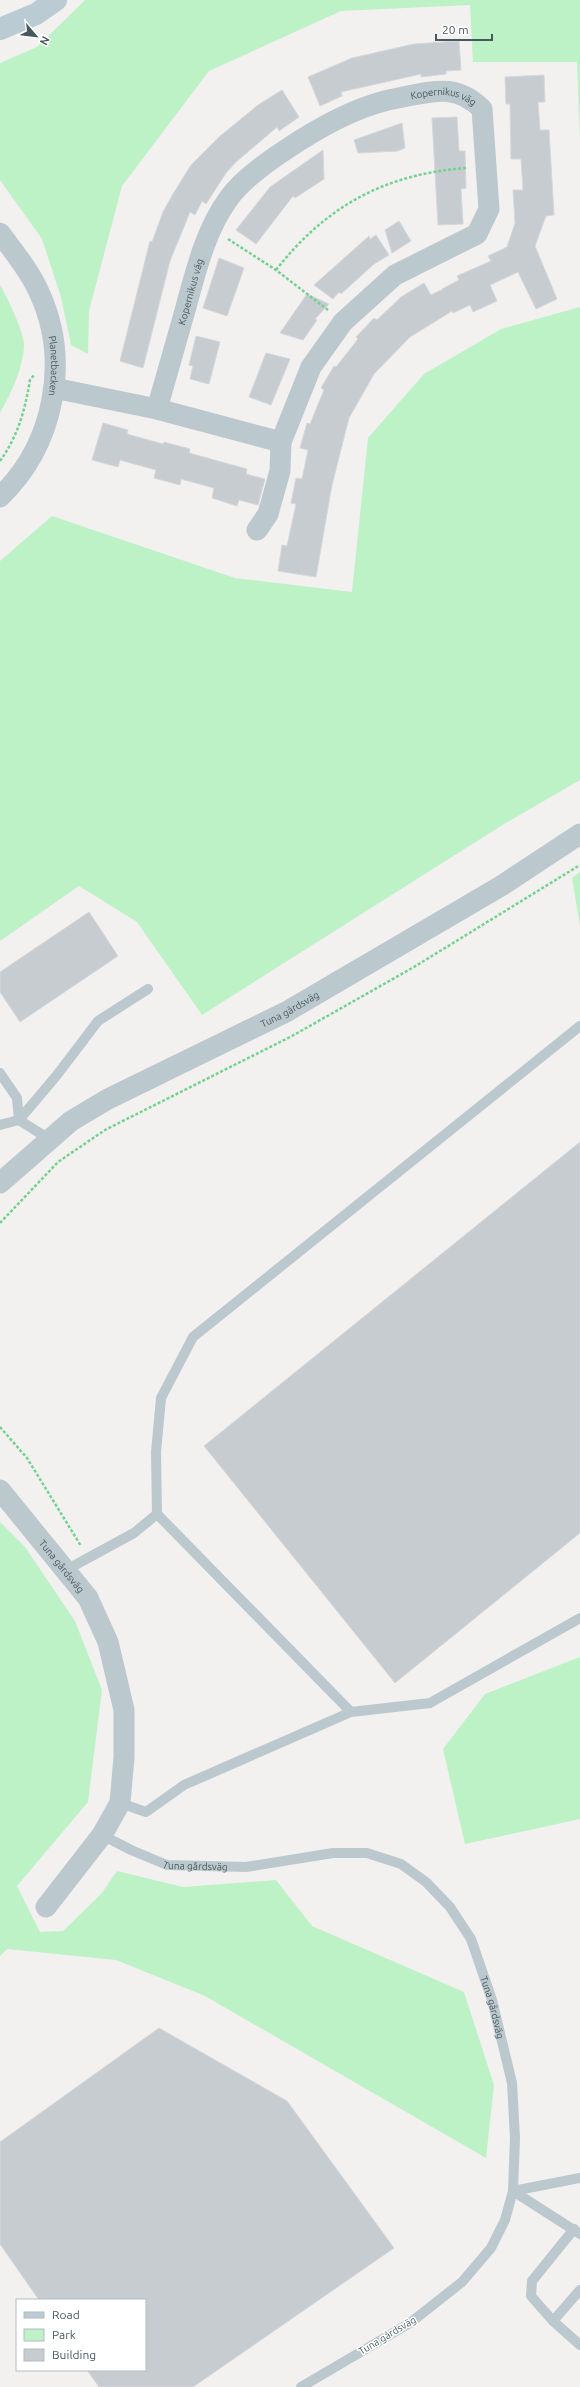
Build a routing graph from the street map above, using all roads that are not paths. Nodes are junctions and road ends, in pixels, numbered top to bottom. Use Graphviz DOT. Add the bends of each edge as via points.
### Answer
graph roads {
  1 [pos="56,0"];
  2 [pos="0,29"];
  3 [pos="0,233"];
  4 [pos="54,388"];
  5 [pos="157,409"];
  6 [pos="281,442"];
  7 [pos="0,497"];
  8 [pos="257,530"];
  9 [pos="580,834"];
  10 [pos="148,989"];
  11 [pos="580,1026"];
  12 [pos="0,1073"];
  13 [pos="19,1120"];
  14 [pos="0,1125"];
  15 [pos="49,1139"];
  16 [pos="0,1183"];
  17 [pos="0,1490"];
  18 [pos="157,1514"];
  19 [pos="66,1570"];
  20 [pos="580,1618"];
  21 [pos="351,1712"];
  22 [pos="120,1803"];
  23 [pos="102,1836"];
  24 [pos="46,1907"];
  25 [pos="580,2178"];
  26 [pos="513,2191"];
  27 [pos="577,2231"];
  28 [pos="580,2290"];
  29 [pos="553,2321"];
  30 [pos="580,2345"];
  31 [pos="301,2387"];
  1 -- 2 [label="main road" via="36,14"];
  3 -- 4 [label="street, Planetbacken" via="41,298 50,325"];
  4 -- 5 [label="street"];
  4 -- 7 [label="street, Planetbacken" via="49,419 43,436 14,484"];
  5 -- 6 [label="street"];
  5 -- 6 [label="street, Kopernikus väg" via="193,279 210,229 229,197 267,162 328,122 389,100 442,90 459,92 472,99 482,109 489,209 477,234 395,275 343,322 311,367"];
  6 -- 8 [label="street, Kopernikus väg" via="280,470 268,514"];
  9 -- 15 [label="street, Tuna gårdsväg" via="501,886 359,971 286,1012 108,1099 71,1121"];
  10 -- 13 [label="lane" via="98,1021"];
  11 -- 18 [label="lane" via="193,1337 161,1398 156,1452"];
  12 -- 13 [label="lane" via="17,1098"];
  13 -- 14 [label="lane"];
  13 -- 15 [label="lane"];
  15 -- 16 [label="street, Tuna gårdsväg"];
  17 -- 19 [label="street, Tuna gårdsväg"];
  18 -- 19 [label="lane" via="134,1532 92,1558"];
  18 -- 21 [label="lane"];
  19 -- 22 [label="street, Tuna gårdsväg" via="88,1598 100,1621 117,1675 124,1710 124,1757"];
  20 -- 21 [label="lane" via="430,1703"];
  21 -- 22 [label="lane" via="184,1785 146,1812"];
  22 -- 23 [label="street, Tuna gårdsväg"];
  23 -- 24 [label="street, Tuna gårdsväg"];
  23 -- 26 [label="lane, Tuna gårdsväg" via="167,1865 246,1867 333,1853 367,1853 401,1864 426,1882 450,1907 471,1940 492,2000 512,2083 515,2138"];
  25 -- 26 [label="lane"];
  26 -- 27 [label="lane"];
  26 -- 31 [label="lane, Tuna gårdsväg" via="505,2220 490,2248 462,2282 410,2323"];
  27 -- 29 [label="lane" via="532,2281 531,2296"];
  28 -- 29 [label="lane"];
  29 -- 30 [label="lane"];
}
